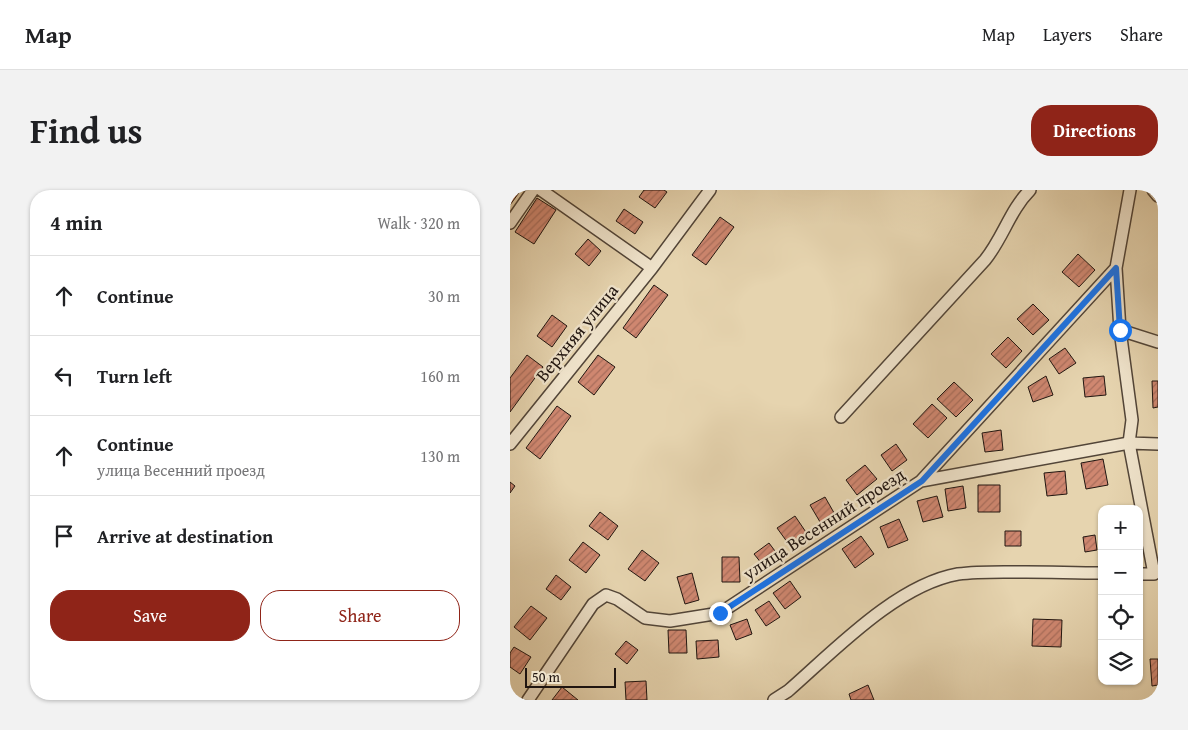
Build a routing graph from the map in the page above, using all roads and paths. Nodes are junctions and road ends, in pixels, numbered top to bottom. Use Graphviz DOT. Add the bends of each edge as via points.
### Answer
graph roads {
  1 [pos="533,190"];
  2 [pos="541,190"];
  3 [pos="710,190"];
  4 [pos="1030,190"];
  5 [pos="1130,190"];
  6 [pos="1152,190"];
  7 [pos="1158,196"];
  8 [pos="510,223"];
  9 [pos="652,268"];
  10 [pos="1116,268"];
  11 [pos="1120,330"];
  12 [pos="1158,342"];
  13 [pos="841,417"];
  14 [pos="1128,443"];
  15 [pos="510,444"];
  16 [pos="1158,444"];
  17 [pos="922,481"];
  18 [pos="1098,573"];
  19 [pos="1143,574"];
  20 [pos="1156,575"];
  21 [pos="528,700"];
  22 [pos="774,700"];
  1 -- 8 [label="street"];
  2 -- 9 [label="street"];
  3 -- 9 [label="street, Верхняя улица"];
  4 -- 13 [label="street" via="1020,200 996,247"];
  5 -- 10 [label="street"];
  6 -- 7 [label="street"];
  9 -- 15 [label="street, Верхняя улица"];
  10 -- 11 [label="street"];
  10 -- 17 [label="street"];
  11 -- 12 [label="street"];
  11 -- 14 [label="street" via="1132,420"];
  14 -- 16 [label="street, улица Весенний проезд"];
  14 -- 17 [label="street, улица Весенний проезд"];
  14 -- 20 [label="street"];
  17 -- 21 [label="street, улица Весенний проезд" via="720,613 670,622 645,618 617,599 606,596 593,604"];
  18 -- 22 [label="street" via="984,571 936,580 879,612"];
  19 -- 20 [label="street"];
}
